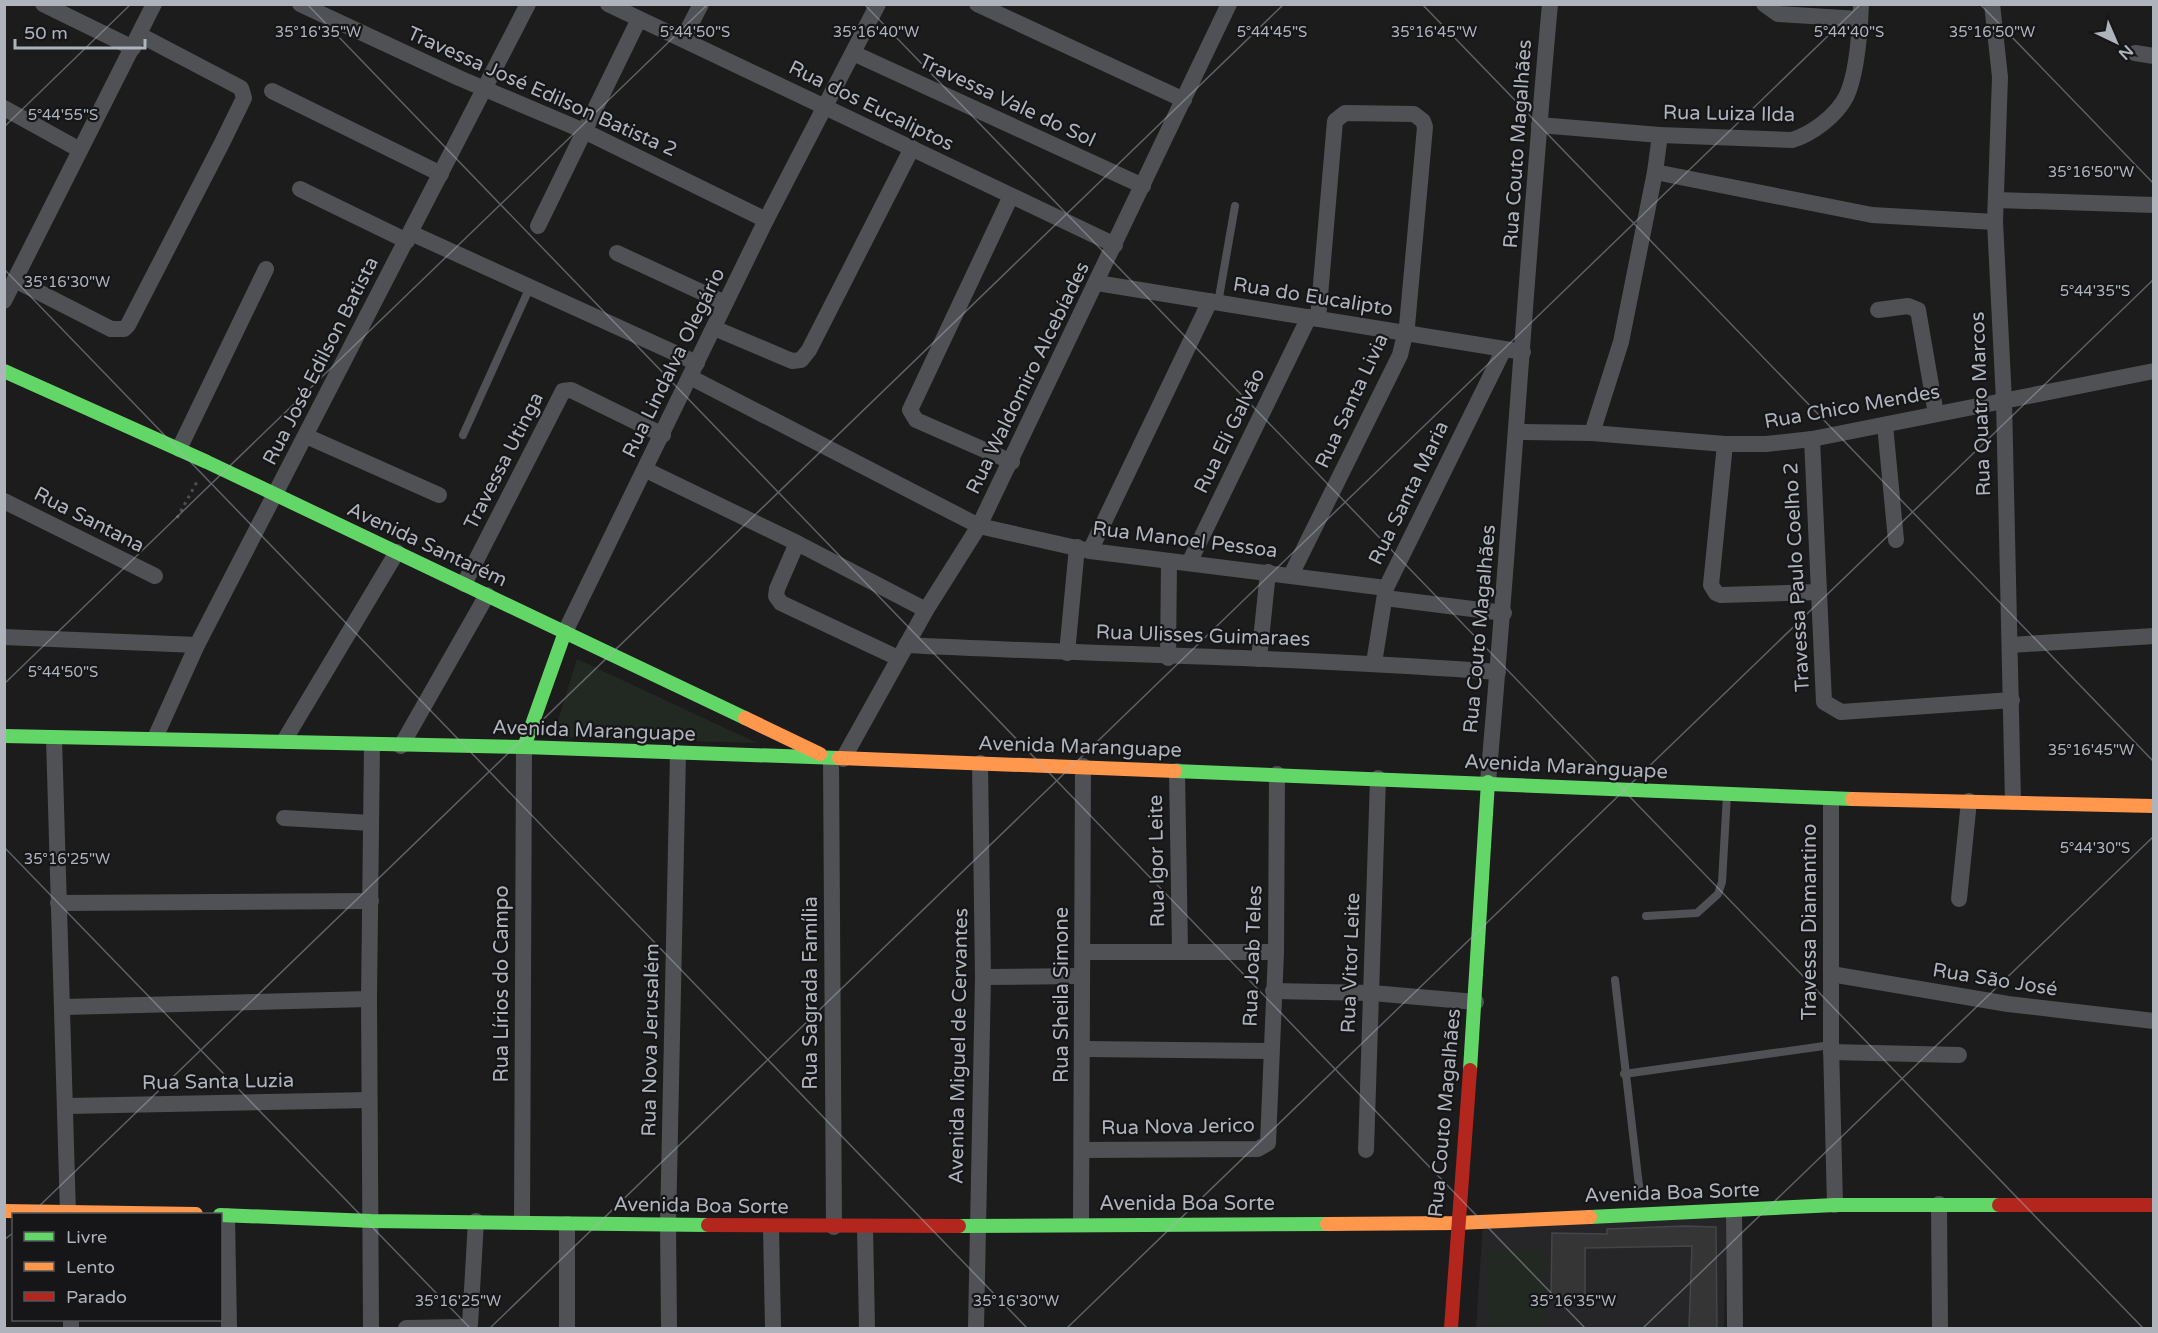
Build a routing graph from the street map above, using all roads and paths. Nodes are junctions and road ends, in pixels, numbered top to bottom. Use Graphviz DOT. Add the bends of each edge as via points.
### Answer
graph roads {
  1 [pos="43,4"];
  2 [pos="154,4"];
  3 [pos="300,4"];
  4 [pos="528,4"];
  5 [pos="608,4"];
  6 [pos="701,4"];
  7 [pos="878,4"];
  8 [pos="977,4"];
  9 [pos="1550,4"];
  10 [pos="1764,4"];
  11 [pos="1992,4"];
  12 [pos="1228,5"];
  13 [pos="1861,12"];
  14 [pos="639,19"];
  15 [pos="683,39"];
  16 [pos="136,41"];
  17 [pos="853,53"];
  18 [pos="2135,53"];
  19 [pos="2154,56"];
  20 [pos="485,88"];
  21 [pos="272,91"];
  22 [pos="1184,100"];
  23 [pos="824,106"];
  24 [pos="4,108"];
  25 [pos="1539,125"];
  26 [pos="1425,127"];
  27 [pos="584,131"];
  28 [pos="1660,135"];
  29 [pos="912,148"];
  30 [pos="80,150"];
  31 [pos="1655,172"];
  32 [pos="441,174"];
  33 [pos="1143,186"];
  34 [pos="300,189"];
  35 [pos="1010,198"];
  36 [pos="1997,200"];
  37 [pos="2154,204"];
  38 [pos="1235,206"];
  39 [pos="766,220"];
  40 [pos="1995,222"];
  41 [pos="538,226"];
  42 [pos="409,237"];
  43 [pos="1115,245"];
  44 [pos="617,253"];
  45 [pos="266,269"];
  46 [pos="15,280"];
  47 [pos="1097,284"];
  48 [pos="530,287"];
  49 [pos="4,301"];
  50 [pos="1214,302"];
  51 [pos="725,303"];
  52 [pos="1878,310"];
  53 [pos="1313,318"];
  54 [pos="714,328"];
  55 [pos="1406,333"];
  56 [pos="1504,349"];
  57 [pos="1524,352"];
  58 [pos="694,370"];
  59 [pos="4,371"];
  60 [pos="2154,371"];
  61 [pos="2004,401"];
  62 [pos="1936,414"];
  63 [pos="1885,424"];
  64 [pos="1517,432"];
  65 [pos="1592,433"];
  66 [pos="463,435"];
  67 [pos="663,435"];
  68 [pos="306,436"];
  69 [pos="1812,439"];
  70 [pos="1725,444"];
  71 [pos="179,449"];
  72 [pos="207,462"];
  73 [pos="1012,462"];
  74 [pos="646,470"];
  75 [pos="439,495"];
  76 [pos="276,496"];
  77 [pos="5,501"];
  78 [pos="177,518"];
  79 [pos="979,526"];
  80 [pos="1896,540"];
  81 [pos="797,543"];
  82 [pos="1083,549"];
  83 [pos="397,552"];
  84 [pos="1169,562"];
  85 [pos="1189,563"];
  86 [pos="1268,573"];
  87 [pos="1291,575"];
  88 [pos="155,576"];
  89 [pos="465,584"];
  90 [pos="1819,592"];
  91 [pos="1386,593"];
  92 [pos="487,595"];
  93 [pos="926,610"];
  94 [pos="1504,613"];
  95 [pos="566,632"];
  96 [pos="2154,636"];
  97 [pos="4,637"];
  98 [pos="197,645"];
  99 [pos="2010,645"];
  100 [pos="902,652"];
  101 [pos="1067,653"];
  102 [pos="1168,658"];
  103 [pos="1259,659"];
  104 [pos="1374,663"];
  105 [pos="1498,672"];
  106 [pos="2012,700"];
  107 [pos="4,736"];
  108 [pos="54,738"];
  109 [pos="155,738"];
  110 [pos="284,741"];
  111 [pos="372,745"];
  112 [pos="401,746"];
  113 [pos="524,747"];
  114 [pos="678,753"];
  115 [pos="837,759"];
  116 [pos="980,763"];
  117 [pos="1083,766"];
  118 [pos="1177,771"];
  119 [pos="1277,774"];
  120 [pos="1378,778"];
  121 [pos="1488,782"];
  122 [pos="1727,795"];
  123 [pos="1831,799"];
  124 [pos="1970,801"];
  125 [pos="2013,802"];
  126 [pos="2154,806"];
  127 [pos="284,818"];
  128 [pos="371,823"];
  129 [pos="1959,899"];
  130 [pos="370,901"];
  131 [pos="58,903"];
  132 [pos="1646,916"];
  133 [pos="1083,951"];
  134 [pos="1180,951"];
  135 [pos="1276,952"];
  136 [pos="1831,974"];
  137 [pos="1082,976"];
  138 [pos="983,977"];
  139 [pos="1615,980"];
  140 [pos="1273,991"];
  141 [pos="1372,993"];
  142 [pos="369,999"];
  143 [pos="1476,1002"];
  144 [pos="64,1007"];
  145 [pos="2154,1021"];
  146 [pos="1084,1049"];
  147 [pos="1831,1049"];
  148 [pos="1271,1051"];
  149 [pos="1959,1055"];
  150 [pos="1624,1074"];
  151 [pos="369,1101"];
  152 [pos="67,1106"];
  153 [pos="1270,1139"];
  154 [pos="1082,1150"];
  155 [pos="1366,1150"];
  156 [pos="1638,1186"];
  157 [pos="1939,1204"];
  158 [pos="2154,1204"];
  159 [pos="1835,1205"];
  160 [pos="4,1211"];
  161 [pos="1734,1211"];
  162 [pos="68,1212"];
  163 [pos="111,1213"];
  164 [pos="224,1215"];
  165 [pos="371,1221"];
  166 [pos="476,1221"];
  167 [pos="522,1222"];
  168 [pos="1457,1222"];
  169 [pos="1081,1223"];
  170 [pos="567,1224"];
  171 [pos="978,1224"];
  172 [pos="668,1225"];
  173 [pos="771,1227"];
  174 [pos="834,1227"];
  175 [pos="865,1227"];
  176 [pos="229,1329"];
  177 [pos="371,1329"];
  178 [pos="406,1329"];
  179 [pos="567,1329"];
  180 [pos="669,1329"];
  181 [pos="772,1329"];
  182 [pos="867,1329"];
  183 [pos="976,1329"];
  184 [pos="1451,1329"];
  185 [pos="1735,1329"];
  186 [pos="1940,1329"];
  1 -- 16 [label="street"];
  2 -- 16 [label="street"];
  3 -- 20 [label="street, Travessa José Edilson Batista 2"];
  4 -- 20 [label="street, Rua José Edilson Batista"];
  5 -- 14 [label="street, Rua dos Eucaliptos"];
  6 -- 15 [label="street"];
  7 -- 17 [label="street, Rua Lindalva Olegário"];
  8 -- 22 [label="street"];
  9 -- 25 [label="street, Rua Couto Magalhães"];
  10 -- 13 [label="street" via="1778,14"];
  11 -- 36 [label="street, Rua Quatro Marcos" via="2000,77"];
  12 -- 22 [label="street, Rua Waldomiro Alcebíades"];
  13 -- 28 [label="street, Rua Luiza Ilda" via="1845,98 1806,135 1792,140"];
  14 -- 15 [label="street, Rua dos Eucaliptos"];
  14 -- 27 [label="street"];
  15 -- 23 [label="street, Rua dos Eucaliptos"];
  16 -- 30 [label="street"];
  16 -- 46 [label="street" via="242,88 243,98 222,143 124,329 111,329"];
  17 -- 23 [label="street, Rua Lindalva Olegário"];
  17 -- 33 [label="street, Travessa Vale do Sol"];
  18 -- 19 [label="street"];
  20 -- 27 [label="street, Travessa José Edilson Batista 2"];
  20 -- 32 [label="street, Rua José Edilson Batista"];
  21 -- 32 [label="street"];
  22 -- 33 [label="street, Rua Waldomiro Alcebíades"];
  23 -- 29 [label="street, Rua dos Eucaliptos"];
  23 -- 39 [label="street, Rua Lindalva Olegário"];
  24 -- 30 [label="street"];
  25 -- 28 [label="street, Rua Luiza Ilda"];
  25 -- 57 [label="street, Rua Couto Magalhães"];
  26 -- 53 [label="street, Rua Eli Galvão" via="1414,114 1345,113 1335,121"];
  26 -- 55 [label="street, Rua Santa Livia"];
  27 -- 39 [label="street, Travessa José Edilson Batista 2"];
  27 -- 41 [label="street"];
  28 -- 31 [label="street"];
  29 -- 35 [label="street, Rua dos Eucaliptos"];
  29 -- 54 [label="street" via="801,360 792,361"];
  30 -- 46 [label="street"];
  31 -- 40 [label="street" via="1872,215"];
  31 -- 65 [label="street" via="1621,342"];
  32 -- 42 [label="street, Rua José Edilson Batista"];
  33 -- 43 [label="street, Rua Waldomiro Alcebíades"];
  34 -- 42 [label="street, Rua Manoel Pessoa"];
  35 -- 43 [label="street, Rua dos Eucaliptos"];
  35 -- 73 [label="street" via="910,410 916,420"];
  36 -- 37 [label="street"];
  36 -- 40 [label="street, Rua Quatro Marcos"];
  38 -- 50 [label="lane"];
  39 -- 51 [label="street, Rua Lindalva Olegário"];
  40 -- 61 [label="street, Rua Quatro Marcos"];
  42 -- 48 [label="street, Rua Manoel Pessoa"];
  42 -- 68 [label="street, Rua José Edilson Batista"];
  43 -- 47 [label="street, Rua Waldomiro Alcebíades"];
  44 -- 51 [label="street"];
  45 -- 71 [label="street"];
  46 -- 49 [label="street"];
  47 -- 50 [label="street, Rua do Eucalipto"];
  47 -- 73 [label="street, Rua Waldomiro Alcebíades"];
  48 -- 58 [label="street, Rua Manoel Pessoa"];
  48 -- 66 [label="lane"];
  50 -- 53 [label="street, Rua do Eucalipto"];
  50 -- 82 [label="street"];
  51 -- 54 [label="street, Rua Lindalva Olegário"];
  52 -- 62 [label="street" via="1908,306 1918,310"];
  53 -- 55 [label="street, Rua do Eucalipto"];
  53 -- 85 [label="street, Rua Eli Galvão"];
  54 -- 58 [label="street, Rua Lindalva Olegário"];
  55 -- 56 [label="street, Rua do Eucalipto"];
  55 -- 87 [label="street, Rua Santa Livia" via="1392,374"];
  56 -- 57 [label="street, Rua do Eucalipto"];
  56 -- 91 [label="street, Rua Santa Maria"];
  57 -- 64 [label="street, Rua Couto Magalhães"];
  58 -- 67 [label="street, Rua Lindalva Olegário"];
  58 -- 79 [label="street, Rua Manoel Pessoa"];
  59 -- 71 [label="street, Avenida Santarém"];
  60 -- 61 [label="street, Rua Chico Mendes"];
  61 -- 62 [label="street, Rua Chico Mendes"];
  61 -- 99 [label="street, Rua Quatro Marcos"];
  62 -- 63 [label="street, Rua Chico Mendes"];
  63 -- 69 [label="street, Rua Chico Mendes"];
  63 -- 80 [label="street"];
  64 -- 65 [label="street, Rua Chico Mendes"];
  64 -- 94 [label="street, Rua Couto Magalhães"];
  65 -- 70 [label="street, Rua Chico Mendes"];
  67 -- 74 [label="street, Rua Lindalva Olegário"];
  67 -- 89 [label="street, Travessa Utinga" via="565,390"];
  68 -- 75 [label="street"];
  68 -- 76 [label="street, Rua José Edilson Batista"];
  69 -- 70 [label="street, Rua Chico Mendes"];
  69 -- 90 [label="street, Travessa Paulo Coelho 2"];
  70 -- 90 [label="street" via="1710,585 1713,590 1721,595"];
  71 -- 72 [label="street, Avenida Santarém"];
  72 -- 76 [label="street, Avenida Santarém"];
  72 -- 78 [label="path"];
  73 -- 79 [label="street, Rua Waldomiro Alcebíades"];
  74 -- 81 [label="street"];
  74 -- 95 [label="street, Rua Lindalva Olegário"];
  76 -- 83 [label="street, Avenida Santarém"];
  76 -- 98 [label="street, Rua José Edilson Batista"];
  77 -- 88 [label="street, Rua Santana"];
  79 -- 82 [label="street, Rua Manoel Pessoa"];
  79 -- 93 [label="street, Rua Waldomiro Alcebíades"];
  81 -- 93 [label="street"];
  81 -- 100 [label="street" via="777,589 781,603"];
  82 -- 84 [label="street, Rua Manoel Pessoa"];
  82 -- 101 [label="street"];
  83 -- 89 [label="street, Avenida Santarém"];
  83 -- 110 [label="street"];
  84 -- 85 [label="street, Rua Manoel Pessoa"];
  84 -- 102 [label="street"];
  85 -- 86 [label="street, Rua Manoel Pessoa"];
  86 -- 87 [label="street, Rua Manoel Pessoa"];
  86 -- 103 [label="street"];
  87 -- 91 [label="street, Rua Manoel Pessoa"];
  89 -- 92 [label="street, Avenida Santarém"];
  90 -- 106 [label="street, Travessa Paulo Coelho 2" via="1824,702 1835,710"];
  91 -- 94 [label="street, Rua Manoel Pessoa"];
  91 -- 104 [label="street, Rua Santa Maria"];
  92 -- 95 [label="street, Avenida Santarém"];
  92 -- 112 [label="street"];
  93 -- 100 [label="street, Rua Waldomiro Alcebíades"];
  94 -- 105 [label="street, Rua Couto Magalhães"];
  95 -- 113 [label="street, Rua Lindalva Olegário"];
  95 -- 115 [label="street, Avenida Santarém"];
  96 -- 99 [label="street"];
  97 -- 98 [label="street"];
  98 -- 109 [label="street, Rua José Edilson Batista"];
  99 -- 106 [label="street, Rua Quatro Marcos"];
  100 -- 101 [label="street, Rua Ulisses Guimaraes"];
  100 -- 115 [label="street, Rua Waldomiro Alcebíades"];
  101 -- 102 [label="street, Rua Ulisses Guimaraes"];
  102 -- 103 [label="street, Rua Ulisses Guimaraes"];
  103 -- 104 [label="street, Rua Ulisses Guimaraes"];
  104 -- 105 [label="street, Rua Ulisses Guimaraes"];
  105 -- 121 [label="street, Rua Couto Magalhães"];
  106 -- 125 [label="street, Rua Quatro Marcos"];
  107 -- 108 [label="street, Avenida Maranguape"];
  108 -- 109 [label="street, Avenida Maranguape"];
  108 -- 131 [label="street"];
  109 -- 110 [label="street, Avenida Maranguape"];
  110 -- 111 [label="street, Avenida Maranguape"];
  111 -- 112 [label="street, Avenida Maranguape"];
  111 -- 128 [label="street"];
  112 -- 113 [label="street, Avenida Maranguape"];
  113 -- 114 [label="street, Avenida Maranguape"];
  113 -- 167 [label="street, Rua Lírios do Campo"];
  114 -- 115 [label="street, Avenida Maranguape"];
  114 -- 172 [label="street, Rua Nova Jerusalém"];
  115 -- 116 [label="street, Avenida Maranguape"];
  115 -- 174 [label="street, Rua Sagrada Família"];
  116 -- 117 [label="street, Avenida Maranguape"];
  116 -- 138 [label="street, Avenida Miguel de Cervantes"];
  117 -- 118 [label="street, Avenida Maranguape"];
  117 -- 133 [label="street, Rua Sheila Simone"];
  118 -- 119 [label="street, Avenida Maranguape"];
  118 -- 134 [label="street, Rua Igor Leite"];
  119 -- 120 [label="street, Avenida Maranguape"];
  119 -- 135 [label="street, Rua Joab Teles"];
  120 -- 121 [label="street, Avenida Maranguape"];
  120 -- 141 [label="street, Rua Vitor Leite"];
  121 -- 122 [label="street, Avenida Maranguape"];
  121 -- 143 [label="street, Rua Couto Magalhães"];
  122 -- 123 [label="street, Avenida Maranguape"];
  122 -- 132 [label="lane" via="1718,894 1697,913"];
  123 -- 124 [label="street, Avenida Maranguape"];
  123 -- 136 [label="street, Travessa Diamantino"];
  124 -- 125 [label="street, Avenida Maranguape"];
  124 -- 129 [label="street"];
  125 -- 126 [label="street, Avenida Maranguape"];
  127 -- 128 [label="street"];
  128 -- 130 [label="street"];
  130 -- 131 [label="street"];
  130 -- 142 [label="street"];
  131 -- 144 [label="street"];
  133 -- 134 [label="street"];
  133 -- 137 [label="street, Rua Sheila Simone"];
  134 -- 135 [label="street"];
  135 -- 140 [label="street, Rua Joab Teles"];
  136 -- 145 [label="street, Rua São José" via="2008,1004"];
  136 -- 147 [label="street, Travessa Diamantino"];
  137 -- 138 [label="street"];
  137 -- 146 [label="street, Rua Sheila Simone"];
  138 -- 171 [label="street, Avenida Miguel de Cervantes"];
  139 -- 150 [label="lane"];
  140 -- 141 [label="street"];
  140 -- 148 [label="street, Rua Joab Teles"];
  141 -- 143 [label="street"];
  141 -- 155 [label="street, Rua Vitor Leite"];
  142 -- 144 [label="street"];
  142 -- 151 [label="street"];
  143 -- 168 [label="street, Rua Couto Magalhães"];
  144 -- 152 [label="street"];
  146 -- 148 [label="street"];
  146 -- 154 [label="street, Rua Sheila Simone"];
  147 -- 149 [label="street"];
  147 -- 150 [label="lane, Travessa Diamantino"];
  147 -- 159 [label="street, Travessa Diamantino"];
  148 -- 153 [label="street, Rua Joab Teles"];
  150 -- 156 [label="lane"];
  151 -- 152 [label="street, Rua Santa Luzia"];
  151 -- 165 [label="street"];
  152 -- 162 [label="street"];
  153 -- 154 [label="street, Rua Nova Jerico" via="1258,1149"];
  154 -- 169 [label="street, Rua Sheila Simone"];
  157 -- 158 [label="street, Avenida Boa Sorte"];
  157 -- 159 [label="street, Avenida Boa Sorte"];
  157 -- 186 [label="street"];
  159 -- 161 [label="street, Avenida Boa Sorte"];
  160 -- 162 [label="street"];
  161 -- 168 [label="street, Avenida Boa Sorte"];
  161 -- 185 [label="street"];
  162 -- 163 [label="street"];
  164 -- 165 [label="street, Avenida Boa Sorte"];
  164 -- 176 [label="street"];
  165 -- 166 [label="street, Avenida Boa Sorte"];
  165 -- 177 [label="street"];
  166 -- 167 [label="street, Avenida Boa Sorte"];
  166 -- 178 [label="street" via="470,1324"];
  167 -- 170 [label="street, Avenida Boa Sorte"];
  168 -- 169 [label="street, Avenida Boa Sorte"];
  168 -- 184 [label="street, Rua Couto Magalhães"];
  169 -- 171 [label="street, Avenida Boa Sorte"];
  170 -- 172 [label="street, Avenida Boa Sorte"];
  170 -- 179 [label="street"];
  171 -- 175 [label="street, Avenida Boa Sorte"];
  171 -- 183 [label="street, Avenida Miguel de Cervantes"];
  172 -- 173 [label="street, Avenida Boa Sorte"];
  172 -- 180 [label="street, Rua Nova Jerusalém"];
  173 -- 174 [label="street, Avenida Boa Sorte"];
  173 -- 181 [label="street"];
  174 -- 175 [label="street, Avenida Boa Sorte"];
  175 -- 182 [label="street"];
}
